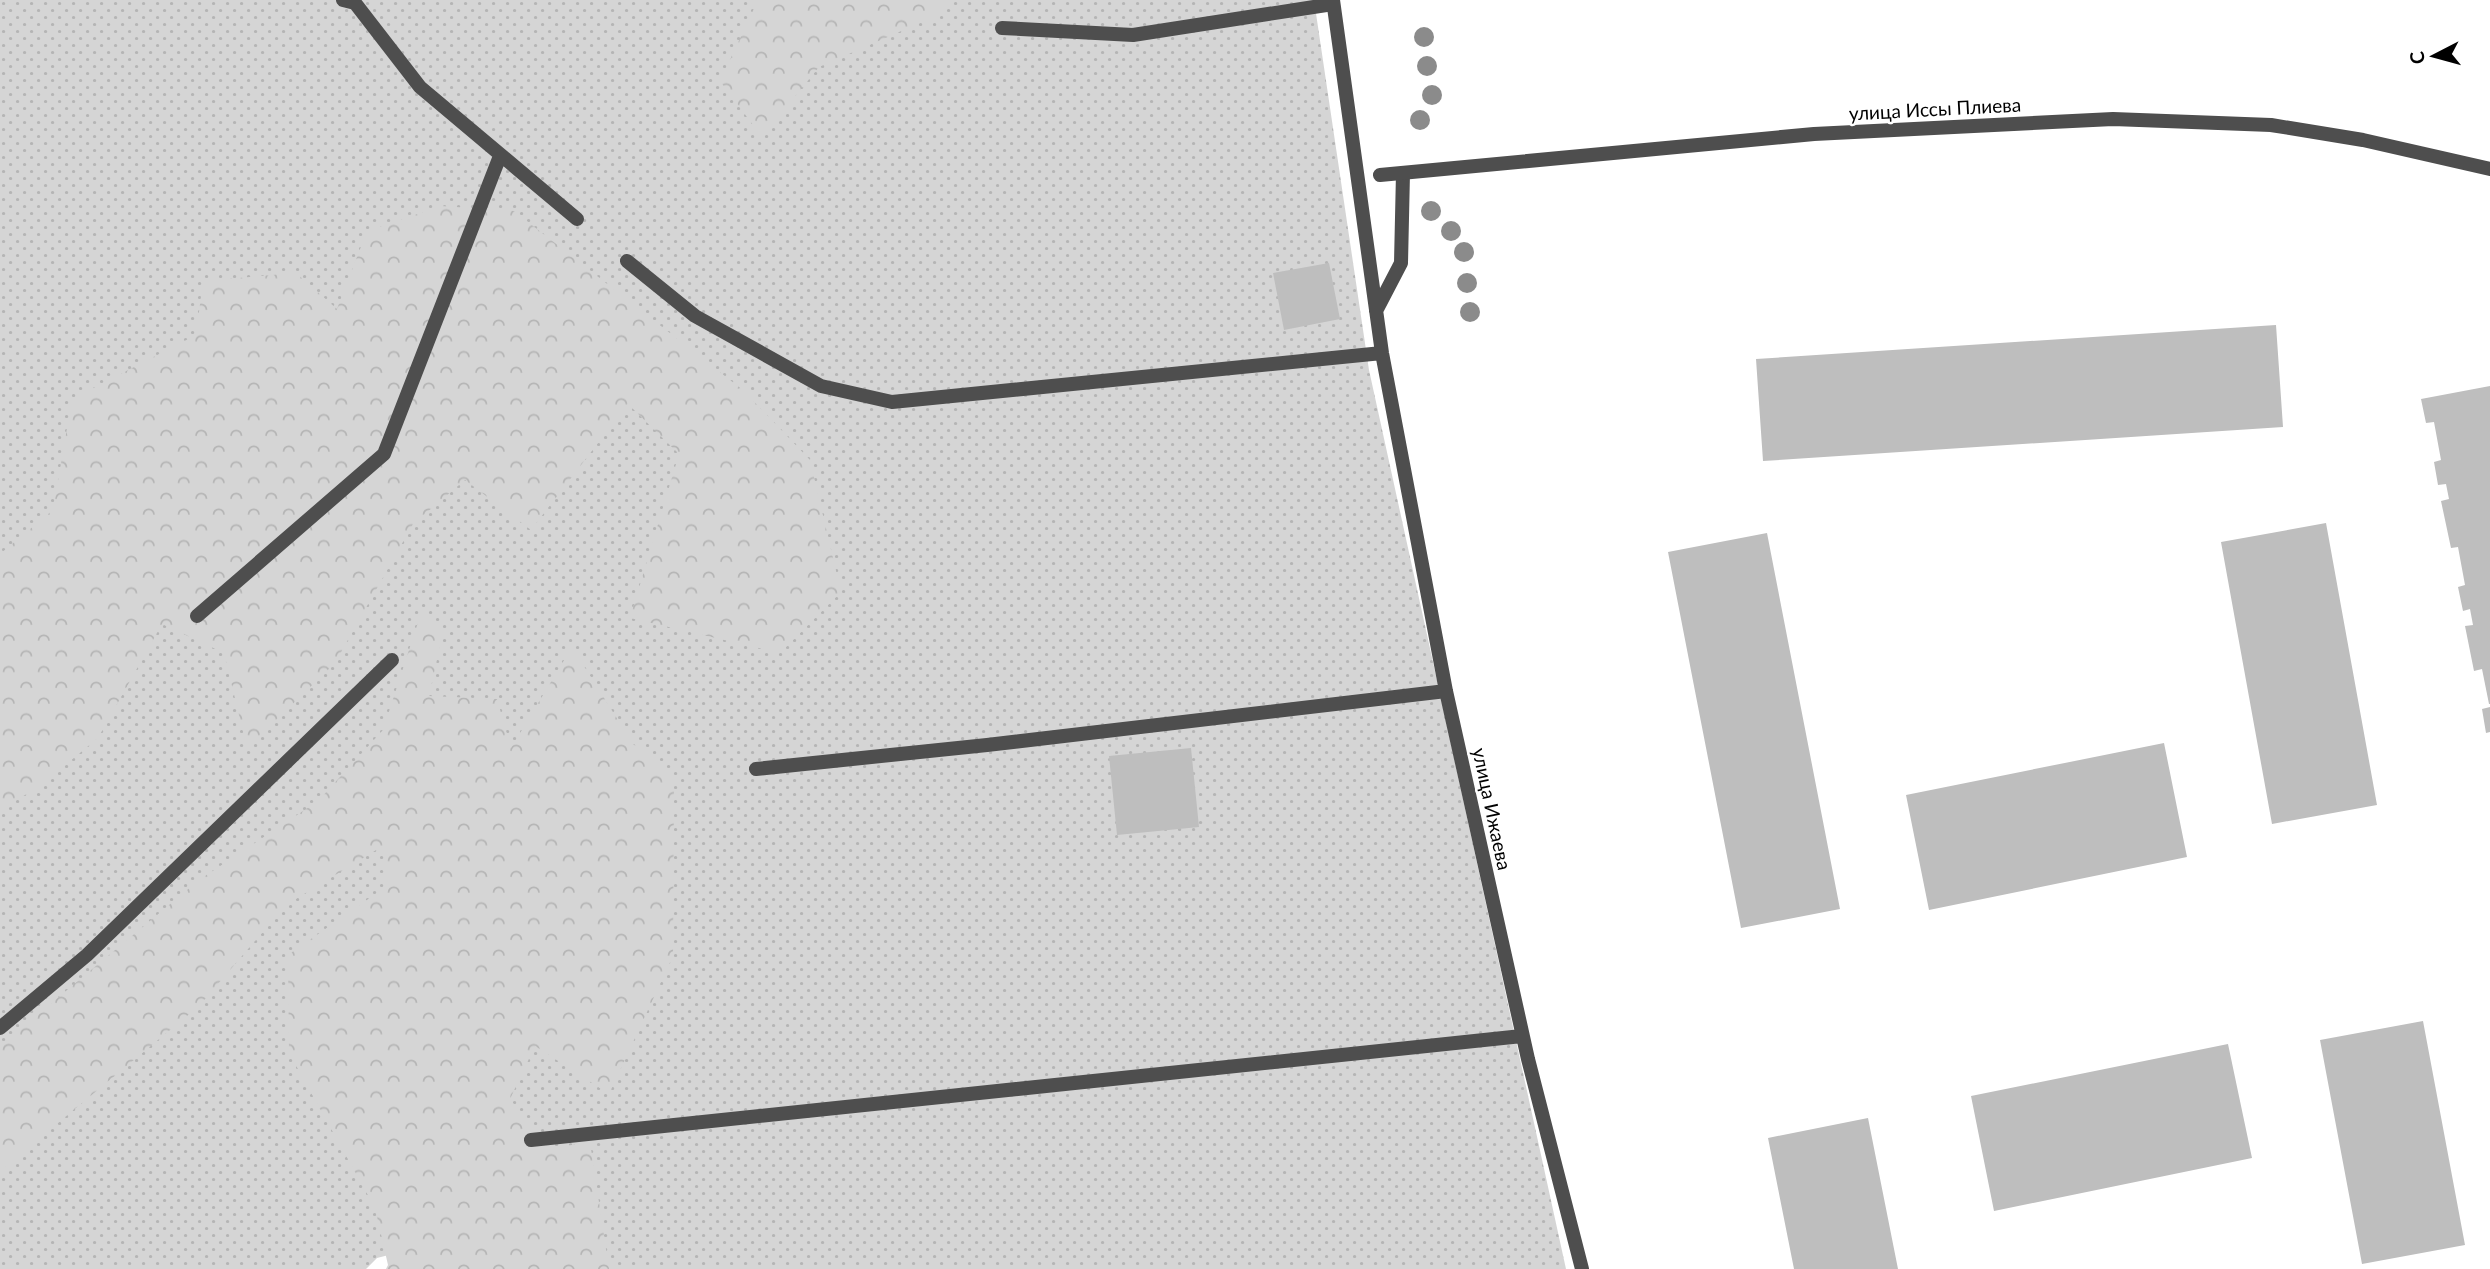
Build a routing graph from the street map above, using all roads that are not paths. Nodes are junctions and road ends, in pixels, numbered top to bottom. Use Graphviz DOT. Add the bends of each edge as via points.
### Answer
graph roads {
  1 [pos="354,1"];
  2 [pos="1333,2"];
  3 [pos="1002,28"];
  4 [pos="500,156"];
  5 [pos="2490,169"];
  6 [pos="1403,173"];
  7 [pos="1380,175"];
  8 [pos="577,219"];
  9 [pos="627,261"];
  10 [pos="1376,311"];
  11 [pos="1382,353"];
  12 [pos="197,616"];
  13 [pos="392,660"];
  14 [pos="1446,691"];
  15 [pos="756,769"];
  16 [pos="0,1028"];
  17 [pos="1522,1036"];
  18 [pos="531,1140"];
  19 [pos="1582,1269"];
  1 -- 4 [label="street" via="420,88"];
  2 -- 3 [label="street" via="1133,35"];
  2 -- 10 [label="street, улица Ижаева"];
  4 -- 8 [label="street"];
  4 -- 12 [label="street" via="384,454"];
  5 -- 6 [label="street, улица Иссы Плиева" via="2271,125 2113,119 1814,134"];
  6 -- 7 [label="street, улица Иссы Плиева"];
  6 -- 10 [label="street" via="1401,263"];
  9 -- 11 [label="street" via="695,316 821,386 892,402"];
  10 -- 11 [label="street, улица Ижаева"];
  11 -- 14 [label="street, улица Ижаева"];
  13 -- 16 [label="street" via="87,955"];
  14 -- 15 [label="street"];
  14 -- 17 [label="street, улица Ижаева"];
  17 -- 18 [label="street"];
  17 -- 19 [label="street, улица Ижаева"];
}
